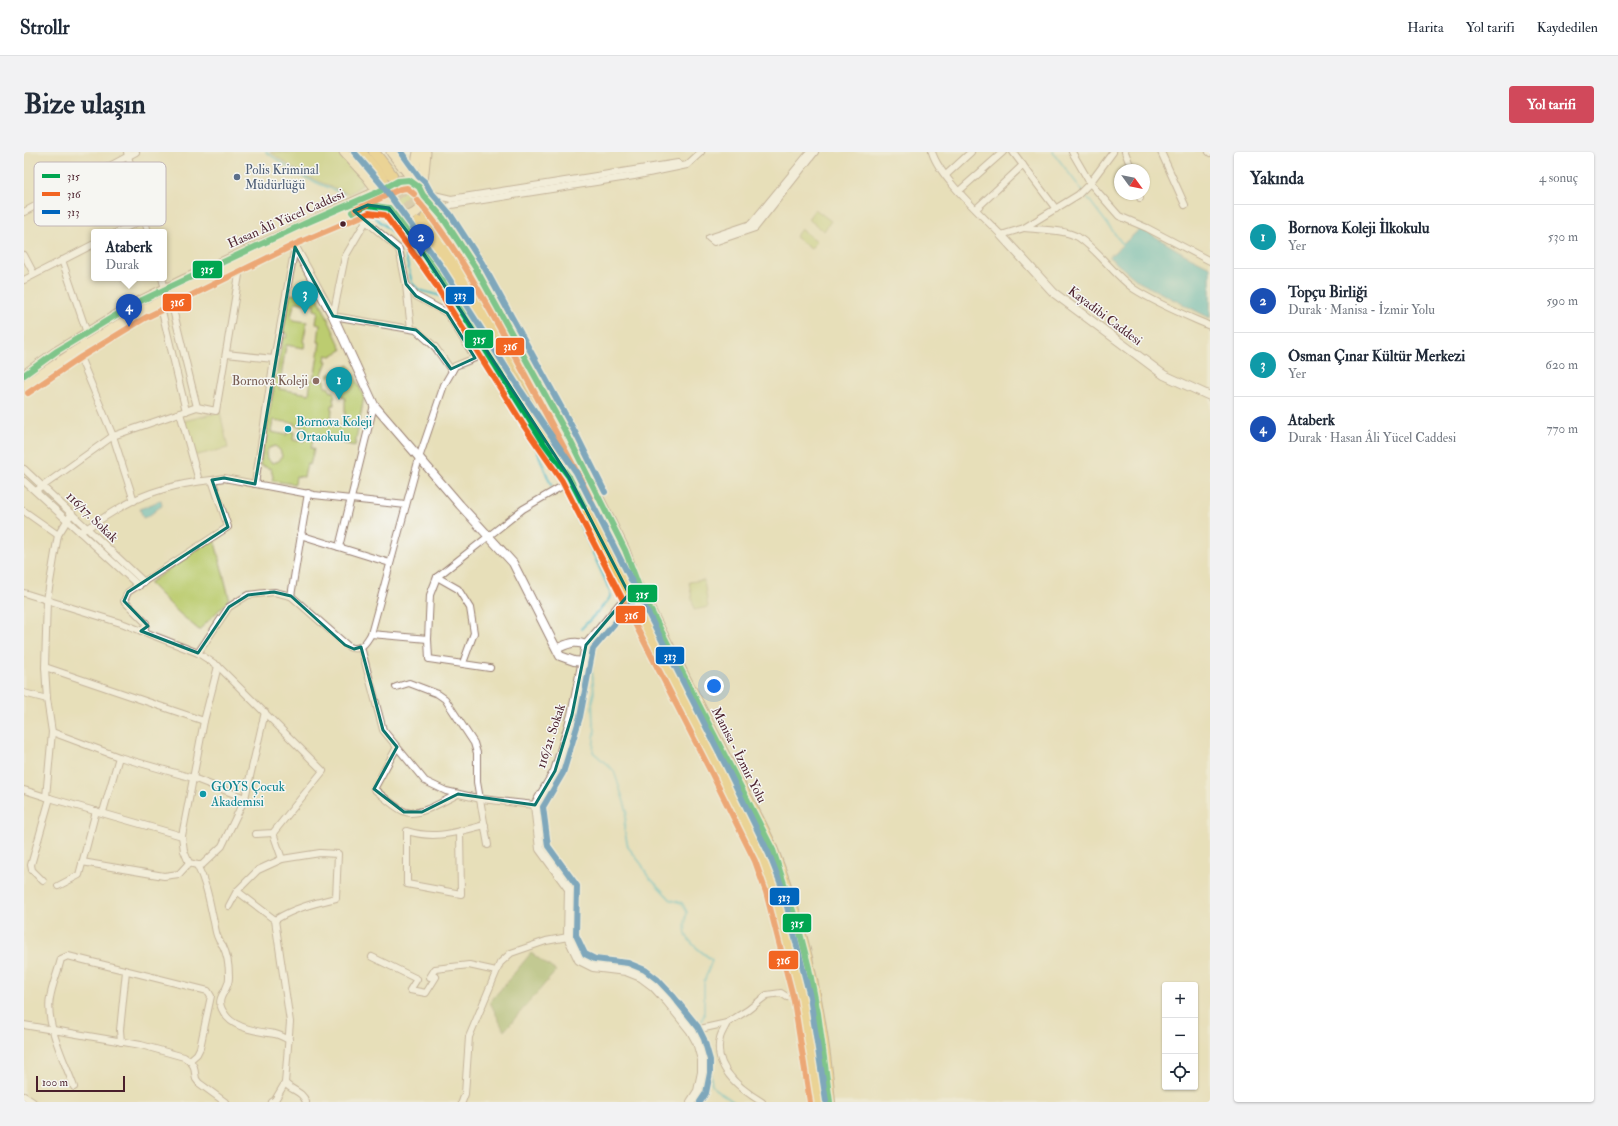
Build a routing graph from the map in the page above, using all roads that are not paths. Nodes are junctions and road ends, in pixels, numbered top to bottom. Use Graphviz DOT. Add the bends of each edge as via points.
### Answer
graph roads {
  1 [pos="136,152"];
  2 [pos="344,152"];
  3 [pos="361,152"];
  4 [pos="374,152"];
  5 [pos="391,152"];
  6 [pos="418,152"];
  7 [pos="426,152"];
  8 [pos="699,152"];
  9 [pos="810,152"];
  10 [pos="815,152"];
  11 [pos="932,152"];
  12 [pos="971,152"];
  13 [pos="1003,152"];
  14 [pos="1013,152"];
  15 [pos="1072,152"];
  16 [pos="1113,152"];
  17 [pos="1125,152"];
  18 [pos="1161,152"];
  19 [pos="127,154"];
  20 [pos="113,162"];
  21 [pos="1130,164"];
  22 [pos="1023,165"];
  23 [pos="946,175"];
  24 [pos="389,179"];
  25 [pos="413,182"];
  26 [pos="1090,183"];
  27 [pos="959,191"];
  28 [pos="378,192"];
  29 [pos="424,195"];
  30 [pos="1185,205"];
  31 [pos="34,206"];
  32 [pos="389,208"];
  33 [pos="976,209"];
  34 [pos="1056,209"];
  35 [pos="354,211"];
  36 [pos="24,212"];
  37 [pos="366,221"];
  38 [pos="447,224"];
  39 [pos="1024,228"];
  40 [pos="297,231"];
  41 [pos="1000,235"];
  42 [pos="91,246"];
  43 [pos="295,247"];
  44 [pos="24,255"];
  45 [pos="62,260"];
  46 [pos="1210,261"];
  47 [pos="241,263"];
  48 [pos="34,274"];
  49 [pos="24,280"];
  50 [pos="163,281"];
  51 [pos="406,284"];
  52 [pos="165,288"];
  53 [pos="170,297"];
  54 [pos="160,303"];
  55 [pos="333,316"];
  56 [pos="1210,326"];
  57 [pos="411,329"];
  58 [pos="87,333"];
  59 [pos="77,350"];
  60 [pos="226,354"];
  61 [pos="274,359"];
  62 [pos="452,371"];
  63 [pos="24,375"];
  64 [pos="24,386"];
  65 [pos="1210,396"];
  66 [pos="374,405"];
  67 [pos="197,407"];
  68 [pos="183,412"];
  69 [pos="113,436"];
  70 [pos="419,458"];
  71 [pos="24,469"];
  72 [pos="570,479"];
  73 [pos="212,480"];
  74 [pos="24,481"];
  75 [pos="199,481"];
  76 [pos="255,484"];
  77 [pos="43,486"];
  78 [pos="36,491"];
  79 [pos="308,493"];
  80 [pos="351,499"];
  81 [pos="134,501"];
  82 [pos="406,505"];
  83 [pos="24,511"];
  84 [pos="72,514"];
  85 [pos="67,520"];
  86 [pos="87,528"];
  87 [pos="80,532"];
  88 [pos="58,535"];
  89 [pos="300,535"];
  90 [pos="488,537"];
  91 [pos="339,547"];
  92 [pos="390,563"];
  93 [pos="437,577"];
  94 [pos="141,584"];
  95 [pos="640,589"];
  96 [pos="24,593"];
  97 [pos="629,594"];
  98 [pos="291,596"];
  99 [pos="47,600"];
  100 [pos="141,631"];
  101 [pos="371,634"];
  102 [pos="428,639"];
  103 [pos="586,645"];
  104 [pos="361,648"];
  105 [pos="558,648"];
  106 [pos="198,653"];
  107 [pos="584,662"];
  108 [pos="463,663"];
  109 [pos="218,666"];
  110 [pos="46,667"];
  111 [pos="490,668"];
  112 [pos="396,687"];
  113 [pos="24,693"];
  114 [pos="47,699"];
  115 [pos="265,712"];
  116 [pos="204,721"];
  117 [pos="52,732"];
  118 [pos="397,747"];
  119 [pos="119,757"];
  120 [pos="193,778"];
  121 [pos="24,790"];
  122 [pos="458,794"];
  123 [pos="48,797"];
  124 [pos="245,798"];
  125 [pos="481,799"];
  126 [pos="535,804"];
  127 [pos="96,811"];
  128 [pos="103,812"];
  129 [pos="485,825"];
  130 [pos="460,831"];
  131 [pos="273,833"];
  132 [pos="256,834"];
  133 [pos="182,836"];
  134 [pos="488,845"];
  135 [pos="282,859"];
  136 [pos="82,862"];
  137 [pos="189,863"];
  138 [pos="197,865"];
  139 [pos="43,881"];
  140 [pos="58,886"];
  141 [pos="237,891"];
  142 [pos="229,906"];
  143 [pos="275,920"];
  144 [pos="568,937"];
  145 [pos="372,957"];
  146 [pos="126,970"];
  147 [pos="496,971"];
  148 [pos="787,997"];
  149 [pos="727,1023"];
  150 [pos="24,1024"];
  151 [pos="53,1030"];
  152 [pos="691,1031"];
  153 [pos="289,1040"];
  154 [pos="120,1042"];
  155 [pos="189,1061"];
  156 [pos="285,1083"];
  157 [pos="74,1087"];
  158 [pos="24,1096"];
  159 [pos="33,1102"];
  160 [pos="225,1102"];
  161 [pos="272,1102"];
  162 [pos="306,1102"];
  163 [pos="462,1102"];
  164 [pos="691,1102"];
  165 [pos="762,1102"];
  166 [pos="818,1102"];
  167 [pos="830,1102"];
  1 -- 19 [label="street"];
  2 -- 28 [label="main road"];
  3 -- 24 [label="highway"];
  4 -- 24 [label="highway"];
  5 -- 25 [label="main road"];
  6 -- 25 [label="main road"];
  7 -- 29 [label="main road"];
  8 -- 29 [label="street" via="689,161 683,162 451,198"];
  8 -- 38 [label="street" via="687,165 451,205 446,209"];
  9 -- 10 [label="street" via="751,224 709,238 714,242 755,228"];
  11 -- 23 [label="street" via="935,162"];
  12 -- 23 [label="street"];
  13 -- 27 [label="street"];
  14 -- 22 [label="street"];
  15 -- 26 [label="street"];
  16 -- 26 [label="street"];
  17 -- 21 [label="street"];
  18 -- 30 [label="street"];
  19 -- 20 [label="street"];
  22 -- 33 [label="street"];
  22 -- 34 [label="street"];
  23 -- 27 [label="street"];
  24 -- 25 [label="main road"];
  24 -- 28 [label="main road, Hasan Âli Yücel Caddesi"];
  24 -- 32 [label="main road" via="386,196"];
  25 -- 29 [label="main road"];
  26 -- 34 [label="street" via="1078,195"];
  26 -- 46 [label="street" via="1119,216"];
  27 -- 33 [label="street"];
  28 -- 32 [label="main road"];
  28 -- 40 [label="main road, Hasan Âli Yücel Caddesi"];
  29 -- 32 [label="main road" via="420,209 410,216 398,216"];
  29 -- 38 [label="main road"];
  31 -- 36 [label="street"];
  32 -- 35 [label="main road, Hasan Âli Yücel Caddesi" via="368,205"];
  32 -- 72 [label="main road" via="422,251 539,435"];
  33 -- 41 [label="street"];
  34 -- 39 [label="street"];
  35 -- 37 [label="street"];
  35 -- 40 [label="main road, Hasan Âli Yücel Caddesi"];
  37 -- 51 [label="street" via="399,249"];
  37 -- 55 [label="street" via="345,257"];
  38 -- 95 [label="main road" via="474,267 569,438 625,550"];
  39 -- 41 [label="street"];
  39 -- 56 [label="street" via="1060,232 1077,237 1133,288"];
  40 -- 43 [label="street"];
  40 -- 47 [label="main road, Hasan Âli Yücel Caddesi"];
  40 -- 52 [label="main road, Hasan Âli Yücel Caddesi"];
  41 -- 65 [label="street, Kayadibi Caddesi" via="1054,293 1164,375"];
  42 -- 45 [label="street"];
  43 -- 55 [label="street"];
  43 -- 61 [label="street"];
  44 -- 48 [label="street"];
  45 -- 48 [label="street"];
  45 -- 58 [label="street"];
  47 -- 53 [label="main road, Hasan Âli Yücel Caddesi"];
  47 -- 60 [label="street"];
  48 -- 49 [label="street"];
  50 -- 52 [label="street"];
  51 -- 57 [label="street"];
  51 -- 62 [label="street" via="416,296 447,313 475,358 455,366"];
  52 -- 58 [label="main road, Hasan Âli Yücel Caddesi"];
  53 -- 54 [label="main road, Hasan Âli Yücel Caddesi"];
  53 -- 67 [label="street"];
  54 -- 59 [label="main road, Hasan Âli Yücel Caddesi"];
  54 -- 68 [label="street"];
  55 -- 57 [label="street"];
  55 -- 66 [label="street"];
  57 -- 62 [label="street" via="416,330 435,347"];
  58 -- 63 [label="main road, Hasan Âli Yücel Caddesi"];
  59 -- 64 [label="main road, Hasan Âli Yücel Caddesi"];
  59 -- 69 [label="street"];
  60 -- 61 [label="street"];
  60 -- 67 [label="street" via="216,411"];
  61 -- 76 [label="street"];
  62 -- 70 [label="street" via="444,385"];
  66 -- 70 [label="street"];
  66 -- 80 [label="street"];
  67 -- 68 [label="street"];
  68 -- 69 [label="street"];
  68 -- 75 [label="street"];
  69 -- 77 [label="street"];
  69 -- 81 [label="street"];
  70 -- 82 [label="street"];
  70 -- 90 [label="street"];
  71 -- 77 [label="street, 116/17. Sokak"];
  72 -- 90 [label="street" via="523,509"];
  72 -- 95 [label="highway, Manisa - İzmir Yolu" via="422,220 470,286 540,404"];
  72 -- 97 [label="highway, Manisa - İzmir Yolu"];
  73 -- 75 [label="street"];
  73 -- 76 [label="street" via="224,478"];
  73 -- 94 [label="street" via="228,528"];
  74 -- 78 [label="street, 116/17. Sokak"];
  75 -- 81 [label="street" via="149,494"];
  76 -- 79 [label="street"];
  77 -- 78 [label="street"];
  77 -- 84 [label="street, 116/17. Sokak"];
  78 -- 85 [label="street, 116/17. Sokak"];
  79 -- 80 [label="street"];
  79 -- 89 [label="street"];
  80 -- 82 [label="street"];
  80 -- 91 [label="street"];
  81 -- 86 [label="street"];
  82 -- 92 [label="street"];
  83 -- 88 [label="street"];
  84 -- 85 [label="street"];
  84 -- 86 [label="street, 116/17. Sokak"];
  85 -- 87 [label="street, 116/17. Sokak"];
  85 -- 88 [label="street"];
  86 -- 87 [label="street"];
  86 -- 94 [label="street, 116/17. Sokak"];
  87 -- 94 [label="street, 116/17. Sokak"];
  88 -- 99 [label="street"];
  89 -- 91 [label="street"];
  89 -- 98 [label="street"];
  90 -- 93 [label="street"];
  90 -- 105 [label="street" via="513,563"];
  91 -- 92 [label="street"];
  92 -- 101 [label="street"];
  93 -- 102 [label="street" via="430,595"];
  93 -- 108 [label="street" via="458,589 470,608 474,633"];
  94 -- 100 [label="street" via="128,592 124,601 146,623"];
  95 -- 167 [label="highway, Manisa - İzmir Yolu" via="773,850 799,929 810,976 818,1013"];
  96 -- 99 [label="street"];
  97 -- 103 [label="street"];
  97 -- 166 [label="highway, Manisa - İzmir Yolu" via="767,870 802,999"];
  98 -- 104 [label="street" via="345,644 354,649"];
  98 -- 106 [label="street" via="274,592 248,595 228,608"];
  99 -- 100 [label="street"];
  99 -- 110 [label="street"];
  100 -- 106 [label="street"];
  101 -- 102 [label="street"];
  101 -- 104 [label="street"];
  102 -- 108 [label="street" via="429,659"];
  103 -- 105 [label="street" via="579,642"];
  103 -- 107 [label="street, 116/21. Sokak"];
  104 -- 118 [label="street" via="383,730"];
  105 -- 107 [label="street" via="560,656"];
  106 -- 109 [label="street"];
  107 -- 126 [label="street, 116/21. Sokak" via="572,715 555,771"];
  108 -- 111 [label="street"];
  109 -- 115 [label="street"];
  109 -- 116 [label="street"];
  110 -- 114 [label="street"];
  110 -- 116 [label="street"];
  112 -- 125 [label="street" via="409,683 445,699 474,743"];
  113 -- 114 [label="street"];
  114 -- 117 [label="street"];
  115 -- 124 [label="street"];
  115 -- 131 [label="street" via="323,771"];
  116 -- 120 [label="street"];
  117 -- 119 [label="street"];
  117 -- 123 [label="street"];
  118 -- 122 [label="street" via="425,781"];
  118 -- 122 [label="street" via="374,789 404,812 412,814 422,812"];
  119 -- 120 [label="street"];
  119 -- 128 [label="street"];
  120 -- 124 [label="street"];
  120 -- 133 [label="street"];
  121 -- 123 [label="street"];
  122 -- 125 [label="street"];
  123 -- 127 [label="street"];
  123 -- 139 [label="street" via="31,865 32,870"];
  124 -- 138 [label="street" via="222,846 202,864"];
  125 -- 126 [label="street"];
  125 -- 129 [label="street"];
  126 -- 144 [label="street" via="540,849 569,889"];
  127 -- 128 [label="street"];
  127 -- 136 [label="street"];
  128 -- 133 [label="street"];
  129 -- 130 [label="street"];
  129 -- 134 [label="street"];
  130 -- 130 [label="street" via="430,836 407,831 407,884 461,894"];
  131 -- 132 [label="street"];
  131 -- 135 [label="street"];
  133 -- 137 [label="street"];
  135 -- 141 [label="street" via="258,870"];
  135 -- 143 [label="street" via="320,853 338,854 336,898 309,904"];
  136 -- 137 [label="street" via="164,876 179,874"];
  136 -- 140 [label="street" via="78,875"];
  137 -- 138 [label="street"];
  138 -- 153 [label="street" via="207,889 218,939 227,958 229,976 228,984 220,997 222,1009 230,1020 240,1025 255,1031 278,1034"];
  141 -- 142 [label="street"];
  141 -- 143 [label="street"];
  143 -- 153 [label="street" via="287,992"];
  144 -- 147 [label="street" via="511,952"];
  144 -- 152 [label="street" via="579,960 593,967 626,971 641,977 653,986"];
  145 -- 147 [label="street" via="417,979 410,990 426,993 436,978 430,977 435,969 469,965"];
  146 -- 151 [label="street" via="68,956 61,959 50,999"];
  146 -- 154 [label="street"];
  146 -- 155 [label="street" via="210,993 200,1048"];
  147 -- 163 [label="street" via="469,1037 465,1094"];
  148 -- 149 [label="street" via="781,993 767,995"];
  149 -- 152 [label="street"];
  149 -- 165 [label="street" via="720,1037 721,1062 736,1083"];
  150 -- 151 [label="street"];
  151 -- 154 [label="street"];
  151 -- 157 [label="street"];
  152 -- 164 [label="street" via="702,1060 698,1091"];
  153 -- 156 [label="street"];
  154 -- 155 [label="street" via="171,1053"];
  155 -- 160 [label="street" via="200,1084"];
  156 -- 161 [label="street"];
  156 -- 162 [label="street" via="304,1096"];
  158 -- 159 [label="street"];
}
